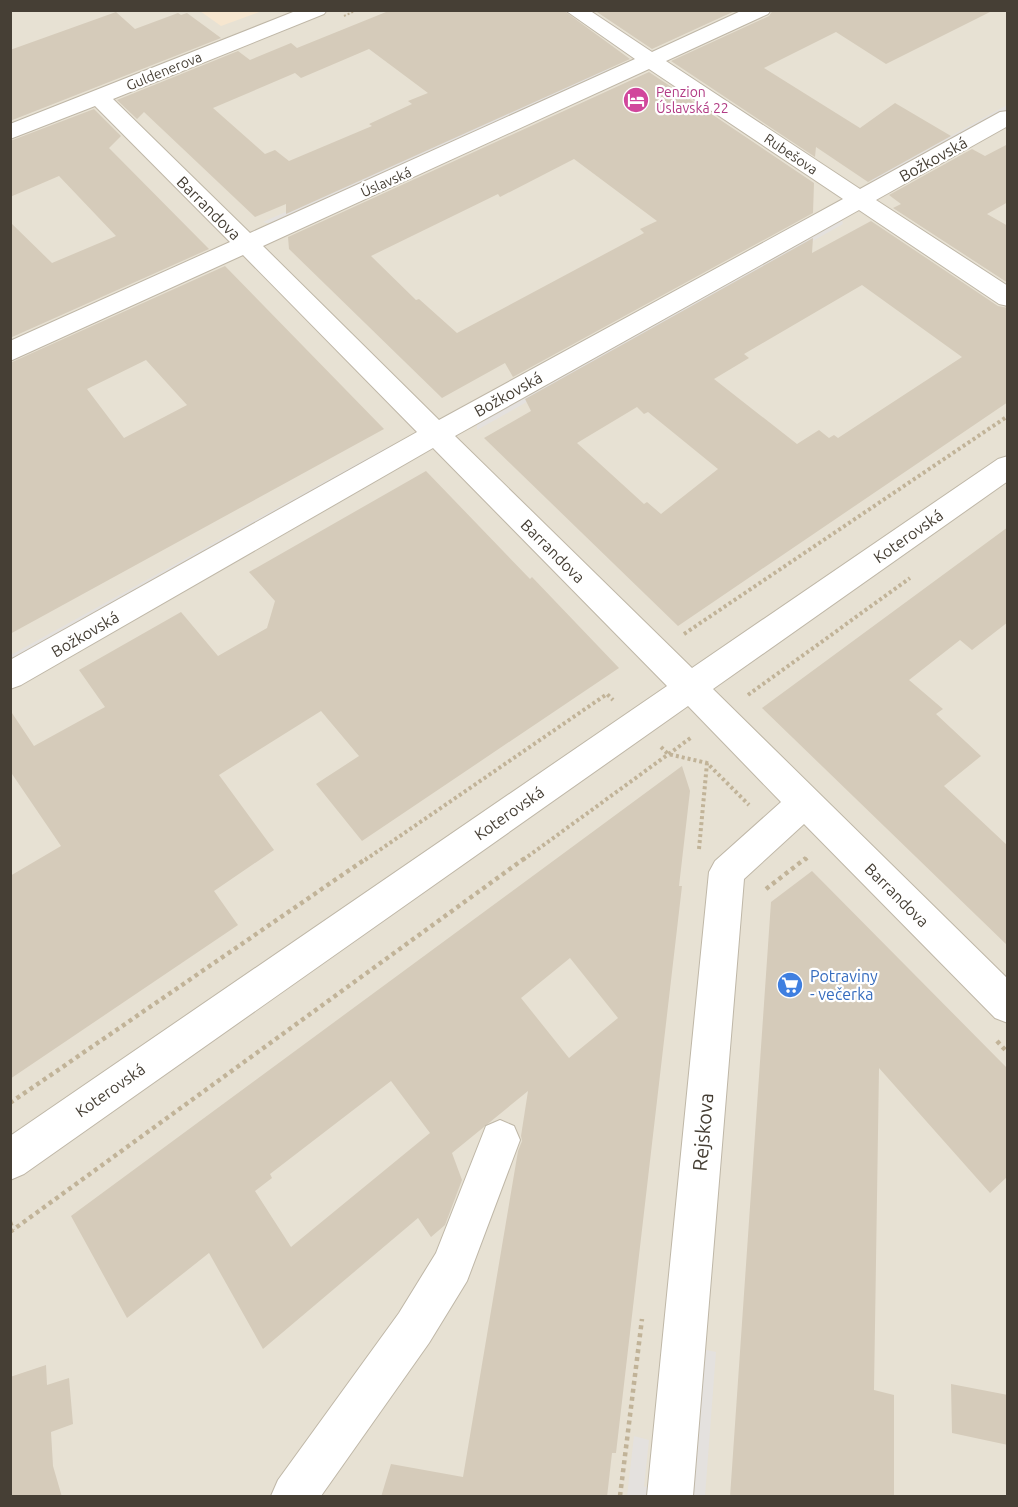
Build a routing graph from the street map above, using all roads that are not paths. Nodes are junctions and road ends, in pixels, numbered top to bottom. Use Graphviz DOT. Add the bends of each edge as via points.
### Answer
graph roads {
  1 [pos="317,10"];
  2 [pos="575,10"];
  3 [pos="761,10"];
  4 [pos="229,23"];
  5 [pos="248,38"];
  6 [pos="651,61"];
  7 [pos="99,97"];
  8 [pos="1008,117"];
  9 [pos="10,132"];
  10 [pos="860,200"];
  11 [pos="247,245"];
  12 [pos="1008,298"];
  13 [pos="10,352"];
  14 [pos="436,434"];
  15 [pos="1008,466"];
  16 [pos="10,676"];
  17 [pos="690,687"];
  18 [pos="805,802"];
  19 [pos="1008,1005"];
  20 [pos="500,1140"];
  21 [pos="10,1160"];
  22 [pos="294,1497"];
  23 [pos="670,1497"];
  1 -- 5 [label="street, Guldenerova"];
  2 -- 6 [label="street, Rubešova"];
  3 -- 6 [label="street, Úslavská"];
  4 -- 5 [label="street"];
  5 -- 7 [label="street, Guldenerova"];
  6 -- 10 [label="street, Rubešova"];
  6 -- 11 [label="street, Úslavská"];
  7 -- 9 [label="street, Guldenerova"];
  7 -- 11 [label="street, Barrandova"];
  8 -- 10 [label="street, Božkovská"];
  10 -- 12 [label="street, Rubešova"];
  10 -- 14 [label="street, Božkovská"];
  11 -- 13 [label="street, Úslavská"];
  11 -- 14 [label="street, Barrandova"];
  14 -- 16 [label="street, Božkovská"];
  14 -- 17 [label="street, Barrandova"];
  15 -- 17 [label="street, Koterovská"];
  17 -- 18 [label="street, Barrandova"];
  17 -- 21 [label="street, Koterovská"];
  18 -- 19 [label="street, Barrandova"];
  18 -- 23 [label="street, Rejskova" via="727,872"];
  20 -- 22 [label="street" via="452,1266 414,1328"];
}
